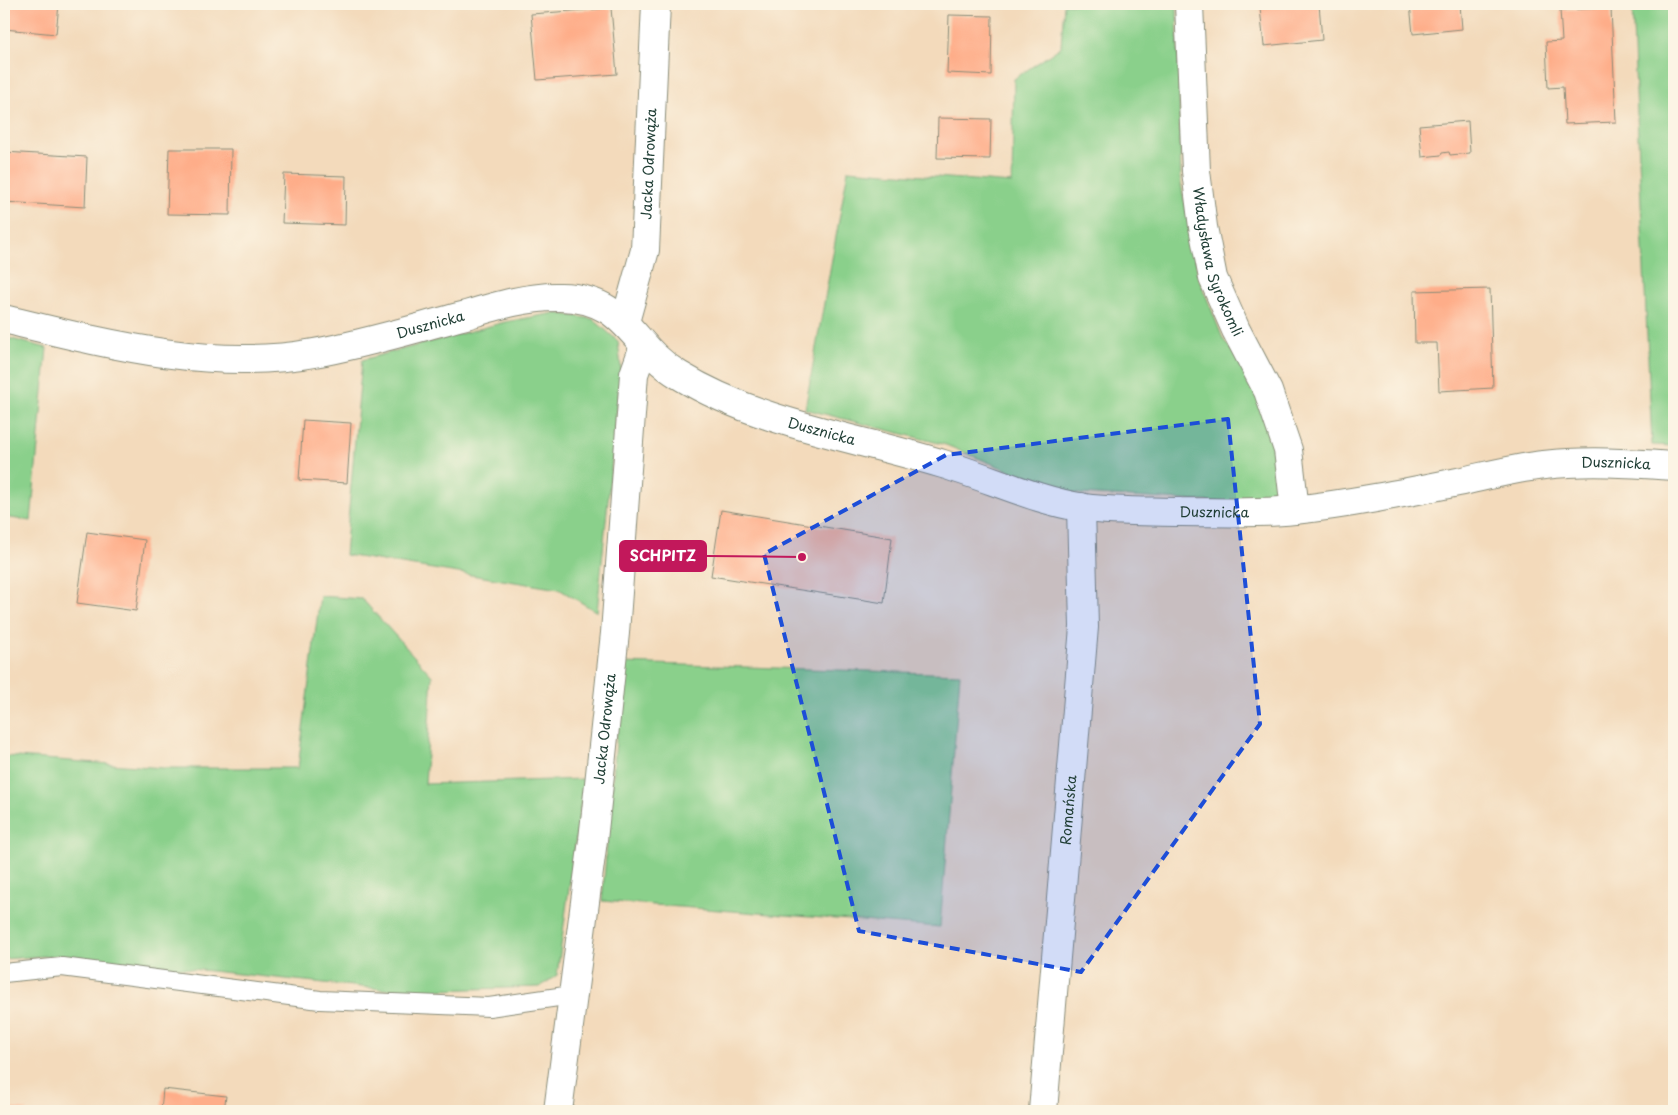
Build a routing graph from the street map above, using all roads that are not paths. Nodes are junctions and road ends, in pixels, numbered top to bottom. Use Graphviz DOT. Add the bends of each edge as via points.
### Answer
graph roads {
  1 [pos="656,4"];
  2 [pos="1189,4"];
  3 [pos="4,318"];
  4 [pos="625,322"];
  5 [pos="644,346"];
  6 [pos="1674,466"];
  7 [pos="1081,507"];
  8 [pos="1295,510"];
  9 [pos="4,973"];
  10 [pos="572,995"];
  11 [pos="558,1111"];
  12 [pos="1043,1111"];
  1 -- 4 [label="street, Jacka Odrowąża" via="644,250"];
  2 -- 8 [label="street, Władysława Syrokomli" via="1196,170 1213,278 1268,391 1288,450"];
  3 -- 4 [label="street, Dusznicka" via="103,343 180,355 252,358 310,354 509,303 560,297 598,302"];
  4 -- 5 [label="street, Dusznicka"];
  5 -- 7 [label="street, Dusznicka" via="676,374 742,407"];
  5 -- 10 [label="street, Jacka Odrowąża" via="634,374 614,633 593,840"];
  6 -- 8 [label="street, Dusznicka" via="1602,461 1541,465 1420,490"];
  7 -- 8 [label="street, Dusznicka" via="1251,513"];
  7 -- 12 [label="street, Romańska" via="1084,627"];
  9 -- 10 [label="lane" via="62,967 320,1000 489,1007"];
  10 -- 11 [label="street, Jacka Odrowąża"];
}
